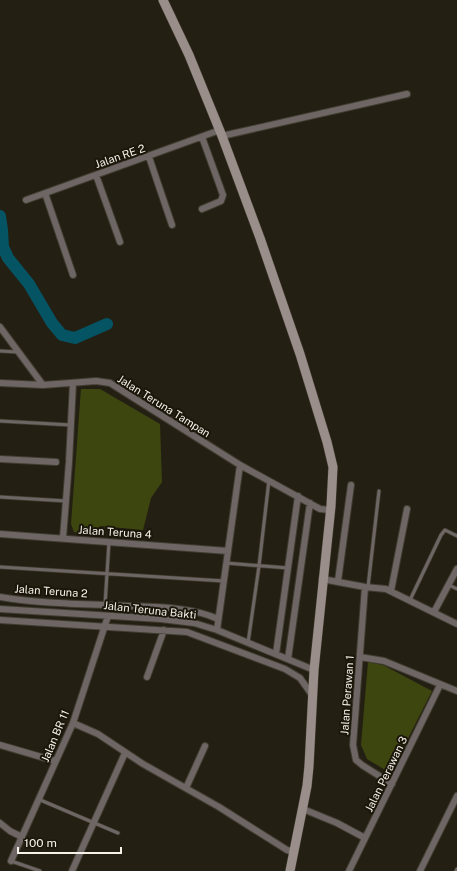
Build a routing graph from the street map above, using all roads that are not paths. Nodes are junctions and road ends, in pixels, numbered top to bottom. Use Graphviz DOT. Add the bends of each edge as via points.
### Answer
graph roads {
  1 [pos="163,0"];
  2 [pos="407,94"];
  3 [pos="221,133"];
  4 [pos="202,138"];
  5 [pos="149,156"];
  6 [pos="96,175"];
  7 [pos="45,193"];
  8 [pos="26,200"];
  9 [pos="202,209"];
  10 [pos="172,225"];
  11 [pos="120,242"];
  12 [pos="73,275"];
  13 [pos="0,327"];
  14 [pos="0,351"];
  15 [pos="18,352"];
  16 [pos="0,383"];
  17 [pos="73,383"];
  18 [pos="43,385"];
  19 [pos="0,421"];
  20 [pos="71,425"];
  21 [pos="0,459"];
  22 [pos="56,462"];
  23 [pos="240,465"];
  24 [pos="269,480"];
  25 [pos="351,485"];
  26 [pos="379,491"];
  27 [pos="298,496"];
  28 [pos="0,497"];
  29 [pos="66,502"];
  30 [pos="310,503"];
  31 [pos="407,509"];
  32 [pos="330,510"];
  33 [pos="0,534"];
  34 [pos="457,536"];
  35 [pos="64,538"];
  36 [pos="109,542"];
  37 [pos="228,551"];
  38 [pos="226,563"];
  39 [pos="259,566"];
  40 [pos="0,567"];
  41 [pos="288,568"];
  42 [pos="457,569"];
  43 [pos="107,574"];
  44 [pos="322,579"];
  45 [pos="224,581"];
  46 [pos="338,581"];
  47 [pos="449,585"];
  48 [pos="366,587"];
  49 [pos="457,589"];
  50 [pos="391,591"];
  51 [pos="0,597"];
  52 [pos="410,600"];
  53 [pos="105,605"];
  54 [pos="0,608"];
  55 [pos="434,612"];
  56 [pos="108,616"];
  57 [pos="218,619"];
  58 [pos="0,620"];
  59 [pos="457,624"];
  60 [pos="105,627"];
  61 [pos="164,630"];
  62 [pos="217,630"];
  63 [pos="248,644"];
  64 [pos="276,654"];
  65 [pos="360,657"];
  66 [pos="288,659"];
  67 [pos="314,670"];
  68 [pos="147,677"];
  69 [pos="440,685"];
  70 [pos="457,691"];
  71 [pos="313,696"];
  72 [pos="72,723"];
  73 [pos="0,745"];
  74 [pos="205,746"];
  75 [pos="125,753"];
  76 [pos="55,761"];
  77 [pos="392,784"];
  78 [pos="186,788"];
  79 [pos="457,798"];
  80 [pos="38,800"];
  81 [pos="303,809"];
  82 [pos="0,823"];
  83 [pos="93,823"];
  84 [pos="118,833"];
  85 [pos="22,837"];
  86 [pos="365,838"];
  87 [pos="294,852"];
  88 [pos="11,861"];
  89 [pos="40,871"];
  90 [pos="72,871"];
  91 [pos="290,871"];
  92 [pos="350,871"];
  93 [pos="420,871"];
  1 -- 3 [label="street"];
  2 -- 3 [label="street, Jalan RE 2"];
  3 -- 4 [label="street, Jalan RE 2"];
  3 -- 32 [label="street" via="300,354 327,442 333,467"];
  4 -- 5 [label="street, Jalan RE 2"];
  4 -- 9 [label="street" via="223,195 221,201"];
  5 -- 6 [label="street, Jalan RE 2"];
  5 -- 10 [label="street"];
  6 -- 7 [label="street, Jalan RE 2"];
  6 -- 11 [label="street"];
  7 -- 8 [label="street, Jalan RE 2"];
  7 -- 12 [label="street"];
  13 -- 15 [label="street"];
  14 -- 15 [label="lane"];
  15 -- 18 [label="street"];
  16 -- 18 [label="street, Jalan Teruna Tampan"];
  17 -- 18 [label="street, Jalan Teruna Tampan"];
  17 -- 20 [label="street"];
  17 -- 23 [label="street, Jalan Teruna Tampan" via="110,383"];
  19 -- 20 [label="lane"];
  20 -- 29 [label="street"];
  21 -- 22 [label="street"];
  23 -- 24 [label="street, Jalan Teruna Tampan"];
  23 -- 37 [label="street"];
  24 -- 27 [label="street, Jalan Teruna Tampan"];
  24 -- 39 [label="lane"];
  25 -- 46 [label="street"];
  26 -- 48 [label="lane"];
  27 -- 30 [label="street, Jalan Teruna Tampan"];
  27 -- 41 [label="street"];
  28 -- 29 [label="lane"];
  29 -- 35 [label="street"];
  30 -- 32 [label="street, Jalan Teruna Tampan" via="320,509"];
  30 -- 66 [label="street"];
  31 -- 50 [label="street"];
  32 -- 44 [label="street"];
  33 -- 35 [label="street, Jalan Teruna 4"];
  34 -- 52 [label="lane" via="445,530 441,535"];
  35 -- 36 [label="street, Jalan Teruna 4"];
  36 -- 37 [label="street, Jalan Teruna 4"];
  36 -- 43 [label="lane"];
  37 -- 38 [label="street"];
  38 -- 39 [label="lane"];
  38 -- 45 [label="street"];
  39 -- 41 [label="lane"];
  39 -- 63 [label="lane"];
  40 -- 43 [label="lane"];
  41 -- 64 [label="street"];
  42 -- 47 [label="street"];
  43 -- 45 [label="lane"];
  43 -- 53 [label="lane"];
  44 -- 46 [label="street"];
  44 -- 67 [label="street"];
  45 -- 57 [label="street"];
  46 -- 48 [label="street"];
  47 -- 49 [label="lane"];
  47 -- 55 [label="street"];
  48 -- 50 [label="street"];
  48 -- 65 [label="street, Jalan Perawan 1"];
  50 -- 52 [label="street"];
  51 -- 53 [label="street, Jalan Teruna 2"];
  52 -- 55 [label="street"];
  53 -- 57 [label="street, Jalan Teruna 2" via="194,611"];
  54 -- 56 [label="street, Jalan Teruna Bakti"];
  55 -- 59 [label="street"];
  56 -- 60 [label="street, Jalan BR 11"];
  56 -- 62 [label="street, Jalan Teruna Bakti" via="194,623"];
  57 -- 62 [label="street"];
  58 -- 60 [label="street"];
  60 -- 61 [label="street"];
  60 -- 72 [label="street, Jalan BR 11"];
  61 -- 68 [label="street"];
  61 -- 71 [label="street" via="197,635 284,669 300,678"];
  62 -- 63 [label="street, Jalan Teruna Bakti"];
  63 -- 64 [label="street, Jalan Teruna Bakti"];
  64 -- 66 [label="street, Jalan Teruna Bakti"];
  65 -- 69 [label="street" via="384,661"];
  65 -- 77 [label="street, Jalan Perawan 1" via="353,745 356,760"];
  66 -- 67 [label="street, Jalan Teruna Bakti"];
  67 -- 71 [label="street"];
  69 -- 70 [label="street"];
  69 -- 77 [label="street, Jalan Perawan 3"];
  71 -- 81 [label="street" via="309,766"];
  72 -- 75 [label="street" via="91,730"];
  72 -- 76 [label="street, Jalan BR 11"];
  73 -- 76 [label="street"];
  74 -- 78 [label="street"];
  75 -- 78 [label="street"];
  75 -- 83 [label="street"];
  76 -- 80 [label="street, Jalan BR 11"];
  77 -- 86 [label="street, Jalan Perawan 3"];
  78 -- 87 [label="street"];
  79 -- 93 [label="street"];
  80 -- 83 [label="lane"];
  80 -- 85 [label="street, Jalan BR 11"];
  81 -- 86 [label="street"];
  81 -- 87 [label="street"];
  82 -- 85 [label="street"];
  83 -- 84 [label="lane"];
  83 -- 90 [label="street"];
  85 -- 88 [label="street, Jalan BR 11"];
  86 -- 92 [label="street, Jalan Perawan 3"];
  87 -- 91 [label="street"];
  88 -- 89 [label="lane"];
}
